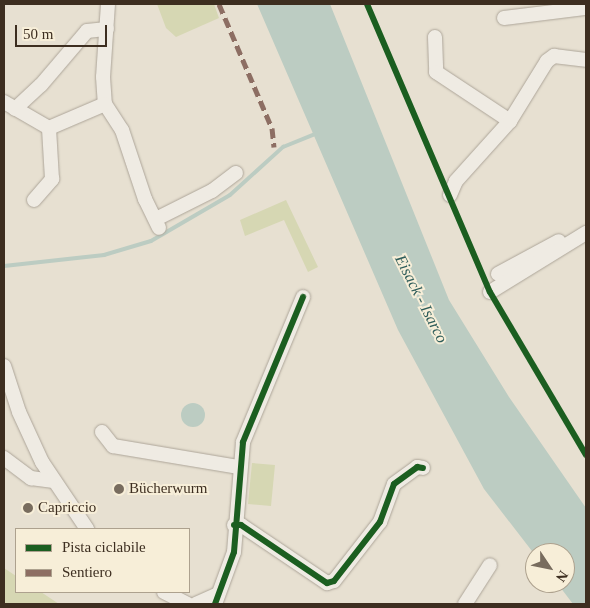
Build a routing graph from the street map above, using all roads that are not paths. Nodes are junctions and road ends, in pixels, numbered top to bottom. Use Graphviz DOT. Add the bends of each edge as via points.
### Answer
graph roads {
  1 [pos="108,4"];
  2 [pos="586,8"];
  3 [pos="504,18"];
  4 [pos="107,29"];
  5 [pos="435,37"];
  6 [pos="586,60"];
  7 [pos="105,104"];
  8 [pos="10,105"];
  9 [pos="510,121"];
  10 [pos="48,128"];
  11 [pos="236,173"];
  12 [pos="450,194"];
  13 [pos="34,200"];
  14 [pos="586,227"];
  15 [pos="586,233"];
  16 [pos="498,274"];
  17 [pos="490,292"];
  18 [pos="302,297"];
  19 [pos="4,366"];
  20 [pos="102,432"];
  21 [pos="4,458"];
  22 [pos="239,467"];
  23 [pos="423,468"];
  24 [pos="52,480"];
  25 [pos="234,525"];
  26 [pos="86,528"];
  27 [pos="490,565"];
  28 [pos="166,593"];
  29 [pos="216,599"];
  30 [pos="182,603"];
  31 [pos="196,604"];
  32 [pos="465,604"];
  1 -- 4 [label="street"];
  2 -- 3 [label="street"];
  4 -- 7 [label="street" via="103,77"];
  4 -- 8 [label="street" via="87,31 41,86"];
  5 -- 9 [label="street" via="436,72"];
  6 -- 9 [label="street" via="554,56 547,61"];
  7 -- 10 [label="street"];
  7 -- 11 [label="street" via="122,130 145,199 158,223"];
  8 -- 10 [label="street"];
  9 -- 12 [label="street" via="456,181"];
  10 -- 13 [label="street" via="52,179"];
  14 -- 16 [label="street"];
  15 -- 17 [label="street"];
  18 -- 22 [label="street" via="243,442"];
  19 -- 24 [label="street" via="19,412"];
  20 -- 22 [label="street" via="113,446"];
  21 -- 24 [label="street" via="31,478"];
  22 -- 25 [label="street"];
  23 -- 25 [label="street" via="417,467 394,484 380,522 334,581 327,583 241,525"];
  24 -- 26 [label="street"];
  25 -- 29 [label="street" via="231,566"];
  27 -- 32 [label="street"];
  28 -- 30 [label="street"];
  29 -- 31 [label="street"];
}
